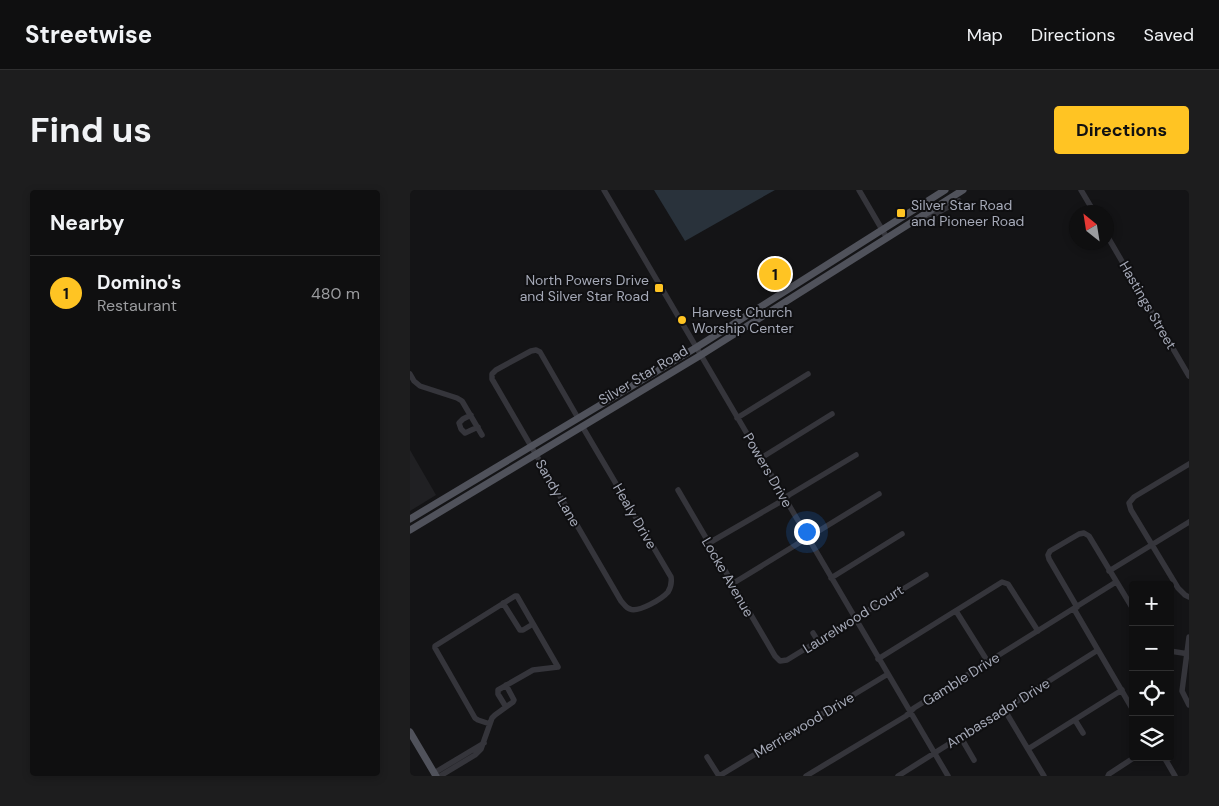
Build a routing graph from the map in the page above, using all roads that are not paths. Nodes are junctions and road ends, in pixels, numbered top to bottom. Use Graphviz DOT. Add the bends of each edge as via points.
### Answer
graph roads {
  1 [pos="604,190"];
  2 [pos="859,190"];
  3 [pos="947,190"];
  4 [pos="963,190"];
  5 [pos="1081,190"];
  6 [pos="959,201"];
  7 [pos="1090,205"];
  8 [pos="912,222"];
  9 [pos="924,222"];
  10 [pos="882,230"];
  11 [pos="887,238"];
  12 [pos="1114,247"];
  13 [pos="791,288"];
  14 [pos="756,321"];
  15 [pos="697,347"];
  16 [pos="701,355"];
  17 [pos="1186,366"];
  18 [pos="410,374"];
  19 [pos="808,374"];
  20 [pos="1189,376"];
  21 [pos="832,414"];
  22 [pos="471,415"];
  23 [pos="578,418"];
  24 [pos="737,418"];
  25 [pos="582,426"];
  26 [pos="478,427"];
  27 [pos="482,435"];
  28 [pos="531,446"];
  29 [pos="856,454"];
  30 [pos="536,455"];
  31 [pos="761,458"];
  32 [pos="1189,464"];
  33 [pos="678,490"];
  34 [pos="879,494"];
  35 [pos="785,498"];
  36 [pos="436,503"];
  37 [pos="410,519"];
  38 [pos="1189,522"];
  39 [pos="411,530"];
  40 [pos="902,534"];
  41 [pos="808,538"];
  42 [pos="709,543"];
  43 [pos="1152,545"];
  44 [pos="1109,571"];
  45 [pos="926,574"];
  46 [pos="831,578"];
  47 [pos="1116,582"];
  48 [pos="732,584"];
  49 [pos="1189,597"];
  50 [pos="654,602"];
  51 [pos="504,603"];
  52 [pos="1129,603"];
  53 [pos="1075,608"];
  54 [pos="956,611"];
  55 [pos="855,618"];
  56 [pos="533,624"];
  57 [pos="1038,631"];
  58 [pos="813,632"];
  59 [pos="1189,637"];
  60 [pos="818,641"];
  61 [pos="1098,650"];
  62 [pos="1174,652"];
  63 [pos="1188,654"];
  64 [pos="878,658"];
  65 [pos="780,661"];
  66 [pos="988,662"];
  67 [pos="888,674"];
  68 [pos="506,685"];
  69 [pos="1122,690"];
  70 [pos="1129,703"];
  71 [pos="1189,705"];
  72 [pos="506,707"];
  73 [pos="1004,709"];
  74 [pos="910,712"];
  75 [pos="1075,720"];
  76 [pos="490,724"];
  77 [pos="410,732"];
  78 [pos="1082,733"];
  79 [pos="960,736"];
  80 [pos="1028,749"];
  81 [pos="934,753"];
  82 [pos="707,757"];
  83 [pos="974,760"];
  84 [pos="1129,761"];
  85 [pos="1166,761"];
  86 [pos="437,775"];
  87 [pos="719,776"];
  88 [pos="806,776"];
  89 [pos="898,776"];
  90 [pos="948,776"];
  91 [pos="1044,776"];
  92 [pos="1108,776"];
  93 [pos="1175,776"];
  1 -- 15 [label="street, Powers Drive"];
  2 -- 10 [label="street"];
  3 -- 8 [label="main road" via="915,213"];
  3 -- 10 [label="main road, Silver Star Road"];
  4 -- 8 [label="main road, Silver Star Road"];
  5 -- 7 [label="street"];
  6 -- 9 [label="street"];
  8 -- 11 [label="main road, Silver Star Road"];
  10 -- 11 [label="street"];
  10 -- 13 [label="main road, Silver Star Road"];
  11 -- 14 [label="main road, Silver Star Road"];
  12 -- 17 [label="street, Hastings Street"];
  13 -- 14 [label="main road" via="789,295 765,310"];
  13 -- 15 [label="main road, Silver Star Road"];
  14 -- 16 [label="main road, Silver Star Road"];
  15 -- 16 [label="street, Powers Drive"];
  15 -- 23 [label="main road, Silver Star Road"];
  16 -- 24 [label="street, Powers Drive"];
  16 -- 25 [label="main road, Silver Star Road"];
  17 -- 20 [label="street, Hastings Street"];
  18 -- 22 [label="street" via="420,386 462,401"];
  19 -- 24 [label="street"];
  21 -- 31 [label="street"];
  22 -- 26 [label="street"];
  22 -- 26 [label="street" via="459,424 461,430 465,433"];
  23 -- 28 [label="main road, Silver Star Road"];
  23 -- 28 [label="street, Sandy Lane" via="540,352 531,351 496,370 492,378"];
  24 -- 31 [label="street, Powers Drive"];
  25 -- 30 [label="main road, Silver Star Road"];
  25 -- 50 [label="street, Healy Drive" via="671,577 667,594"];
  26 -- 27 [label="street"];
  28 -- 30 [label="street, Sandy Lane"];
  28 -- 36 [label="main road, Silver Star Road"];
  29 -- 35 [label="street"];
  30 -- 39 [label="main road, Silver Star Road"];
  30 -- 50 [label="street, Sandy Lane" via="625,606 637,610"];
  31 -- 35 [label="street, Powers Drive"];
  32 -- 43 [label="street" via="1129,503"];
  33 -- 42 [label="street, Locke Avenue"];
  34 -- 41 [label="street"];
  35 -- 41 [label="street, Powers Drive"];
  35 -- 42 [label="street"];
  36 -- 37 [label="main road, Silver Star Road"];
  36 -- 39 [label="main road" via="433,510 414,521"];
  38 -- 43 [label="street"];
  40 -- 46 [label="street"];
  41 -- 46 [label="street, Powers Drive"];
  41 -- 48 [label="street"];
  42 -- 48 [label="street, Locke Avenue"];
  43 -- 44 [label="street"];
  43 -- 49 [label="street" via="1178,588"];
  44 -- 47 [label="street"];
  44 -- 53 [label="street" via="1089,536 1084,534 1050,551 1049,559"];
  45 -- 55 [label="street, Laurelwood Court"];
  46 -- 55 [label="street, Powers Drive"];
  47 -- 52 [label="street"];
  47 -- 53 [label="street, Gamble Drive"];
  48 -- 65 [label="street, Locke Avenue"];
  51 -- 56 [label="street" via="520,630"];
  51 -- 56 [label="street" via="516,596"];
  51 -- 76 [label="street" via="435,646 475,718"];
  53 -- 57 [label="street, Gamble Drive"];
  53 -- 61 [label="street"];
  54 -- 57 [label="street" via="1002,582 1008,584"];
  54 -- 64 [label="street"];
  54 -- 66 [label="street"];
  55 -- 60 [label="street, Laurelwood Court"];
  55 -- 64 [label="street, Powers Drive"];
  56 -- 68 [label="street" via="558,667 532,670"];
  57 -- 66 [label="street, Gamble Drive"];
  58 -- 60 [label="street"];
  59 -- 63 [label="street"];
  60 -- 65 [label="street, Laurelwood Court"];
  61 -- 69 [label="street"];
  61 -- 73 [label="street, Ambassador Drive"];
  62 -- 63 [label="street"];
  63 -- 71 [label="street" via="1182,691"];
  64 -- 67 [label="street, Powers Drive"];
  66 -- 74 [label="street, Gamble Drive"];
  67 -- 74 [label="street, Powers Drive"];
  67 -- 87 [label="street, Merriewood Drive"];
  68 -- 72 [label="street" via="514,700"];
  68 -- 72 [label="street" via="498,692"];
  69 -- 70 [label="street"];
  69 -- 75 [label="street"];
  72 -- 76 [label="street" via="494,715"];
  73 -- 79 [label="street, Ambassador Drive"];
  73 -- 80 [label="street"];
  74 -- 81 [label="street, Powers Drive"];
  74 -- 88 [label="street, Gamble Drive"];
  75 -- 78 [label="street"];
  75 -- 80 [label="street"];
  76 -- 86 [label="street" via="484,743"];
  77 -- 86 [label="main road"];
  79 -- 81 [label="street, Ambassador Drive"];
  79 -- 83 [label="street"];
  80 -- 91 [label="street"];
  81 -- 89 [label="street, Ambassador Drive"];
  81 -- 90 [label="street, Powers Drive"];
  82 -- 87 [label="street"];
  84 -- 92 [label="street"];
  85 -- 93 [label="street"];
}
